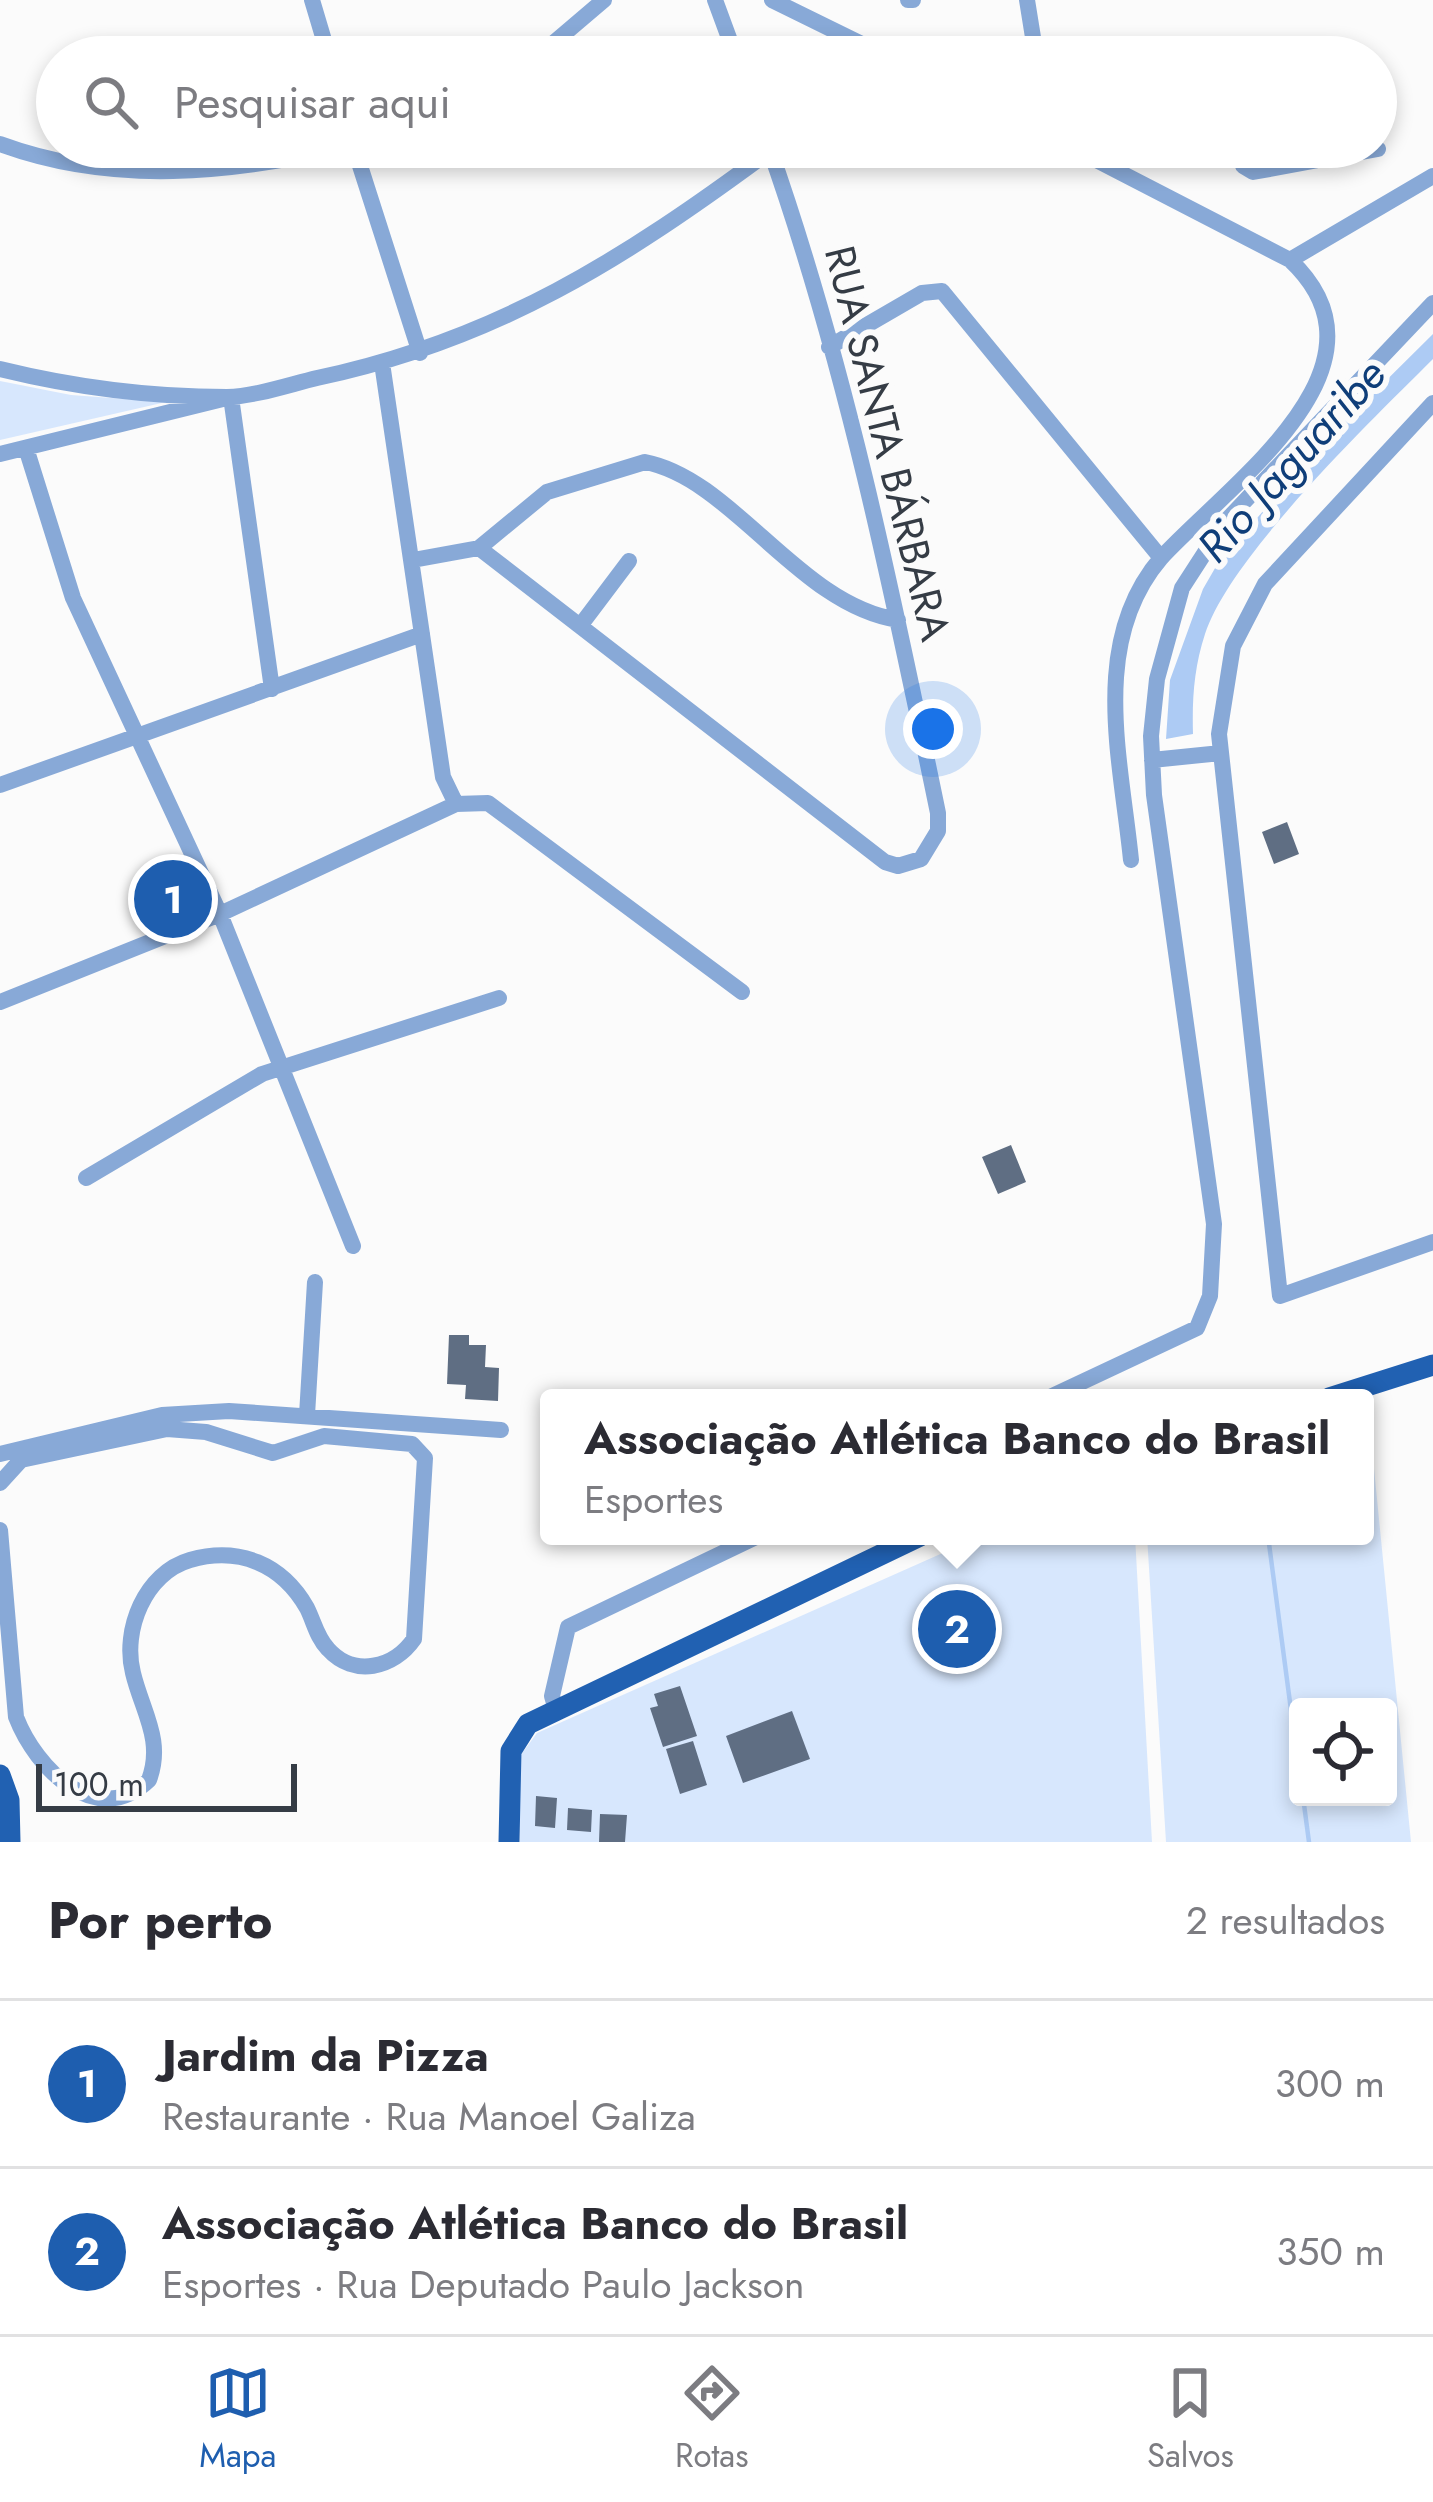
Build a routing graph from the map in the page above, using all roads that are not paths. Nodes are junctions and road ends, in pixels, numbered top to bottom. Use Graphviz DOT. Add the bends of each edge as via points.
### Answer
graph roads {
  1 [pos="313,0"];
  2 [pos="604,0"];
  3 [pos="715,0"];
  4 [pos="772,0"];
  5 [pos="1027,0"];
  6 [pos="322,36"];
  7 [pos="562,36"];
  8 [pos="728,36"];
  9 [pos="845,36"];
  10 [pos="1031,36"];
  11 [pos="0,144"];
  12 [pos="36,155"];
  13 [pos="82,168"];
  14 [pos="202,168"];
  15 [pos="358,168"];
  16 [pos="743,168"];
  17 [pos="776,168"];
  18 [pos="1112,168"];
  19 [pos="1433,176"];
  20 [pos="1290,260"];
  21 [pos="1433,303"];
  22 [pos="829,347"];
  23 [pos="420,353"];
  24 [pos="382,364"];
  25 [pos="0,370"];
  26 [pos="231,397"];
  27 [pos="1433,403"];
  28 [pos="1302,412"];
  29 [pos="1317,425"];
  30 [pos="26,448"];
  31 [pos="0,454"];
  32 [pos="1207,508"];
  33 [pos="1223,523"];
  34 [pos="479,548"];
  35 [pos="1161,558"];
  36 [pos="413,560"];
  37 [pos="629,561"];
  38 [pos="898,620"];
  39 [pos="580,626"];
  40 [pos="422,634"];
  41 [pos="272,689"];
  42 [pos="139,734"];
  43 [pos="1218,753"];
  44 [pos="1154,760"];
  45 [pos="0,785"];
  46 [pos="456,804"];
  47 [pos="1130,860"];
  48 [pos="220,914"];
  49 [pos="742,992"];
  50 [pos="499,998"];
  51 [pos="0,1002"];
  52 [pos="283,1066"];
  53 [pos="86,1178"];
  54 [pos="1433,1242"];
  55 [pos="353,1246"];
  56 [pos="315,1282"];
  57 [pos="1433,1364"];
  58 [pos="1067,1389"];
  59 [pos="1357,1389"];
  60 [pos="307,1415"];
  61 [pos="501,1430"];
  62 [pos="0,1454"];
  63 [pos="0,1484"];
  64 [pos="0,1531"];
  65 [pos="739,1545"];
  66 [pos="900,1545"];
  67 [pos="6,1688"];
  68 [pos="554,1703"];
  69 [pos="0,1775"];
  70 [pos="10,1842"];
  71 [pos="509,1842"];
  1 -- 6 [label="street"];
  2 -- 7 [label="street"];
  3 -- 8 [label="street"];
  4 -- 9 [label="street"];
  5 -- 10 [label="street"];
  11 -- 12 [label="street"];
  13 -- 14 [label="street"];
  15 -- 23 [label="street"];
  16 -- 23 [label="street" via="617,257 469,336"];
  17 -- 22 [label="street, RUA SANTA BÁRBARA"];
  18 -- 20 [label="street"];
  19 -- 20 [label="street"];
  20 -- 28 [label="street" via="1309,278 1328,318 1325,369"];
  21 -- 29 [label="street"];
  22 -- 35 [label="street" via="922,293 942,291"];
  22 -- 38 [label="street, RUA SANTA BÁRBARA"];
  23 -- 24 [label="street"];
  24 -- 26 [label="street"];
  24 -- 36 [label="street"];
  25 -- 26 [label="street" via="92,387"];
  26 -- 30 [label="street"];
  26 -- 41 [label="street"];
  27 -- 43 [label="street" via="1265,584 1234,646"];
  28 -- 29 [label="street"];
  28 -- 32 [label="street"];
  29 -- 33 [label="street"];
  30 -- 31 [label="street"];
  30 -- 42 [label="street" via="54,551"];
  32 -- 33 [label="street"];
  32 -- 35 [label="street"];
  33 -- 44 [label="street" via="1182,588 1157,679"];
  34 -- 36 [label="street"];
  34 -- 38 [label="street" via="547,491 645,462 688,480 853,610"];
  34 -- 39 [label="street"];
  35 -- 47 [label="street" via="1125,612 1114,677"];
  36 -- 40 [label="street"];
  37 -- 39 [label="street"];
  38 -- 39 [label="street, RUA SANTA BÁRBARA" via="938,831 912,865 885,862"];
  40 -- 41 [label="street"];
  40 -- 46 [label="street" via="443,777"];
  41 -- 42 [label="street"];
  42 -- 45 [label="street"];
  42 -- 48 [label="street"];
  43 -- 44 [label="street"];
  43 -- 54 [label="street" via="1280,1296"];
  44 -- 58 [label="street" via="1214,1224 1210,1296 1196,1328"];
  46 -- 48 [label="street"];
  46 -- 49 [label="street" via="488,803"];
  48 -- 51 [label="street"];
  48 -- 52 [label="street"];
  50 -- 52 [label="street"];
  52 -- 53 [label="street"];
  52 -- 55 [label="street"];
  56 -- 60 [label="street"];
  57 -- 59 [label="main road"];
  60 -- 61 [label="street"];
  60 -- 62 [label="street" via="162,1415"];
  63 -- 67 [label="street" via="21,1460 167,1429 273,1453 324,1436 412,1444 424,1458 418,1621 414,1639 390,1662 345,1662 320,1639 283,1576 262,1562 208,1555 160,1575 135,1622 132,1670 156,1747 149,1780 137,1791 88,1796 48,1769 25,1741"];
  64 -- 67 [label="street"];
  65 -- 68 [label="street" via="568,1627"];
  66 -- 68 [label="main road"];
  68 -- 71 [label="main road" via="511,1751"];
  69 -- 70 [label="main road"];
}
